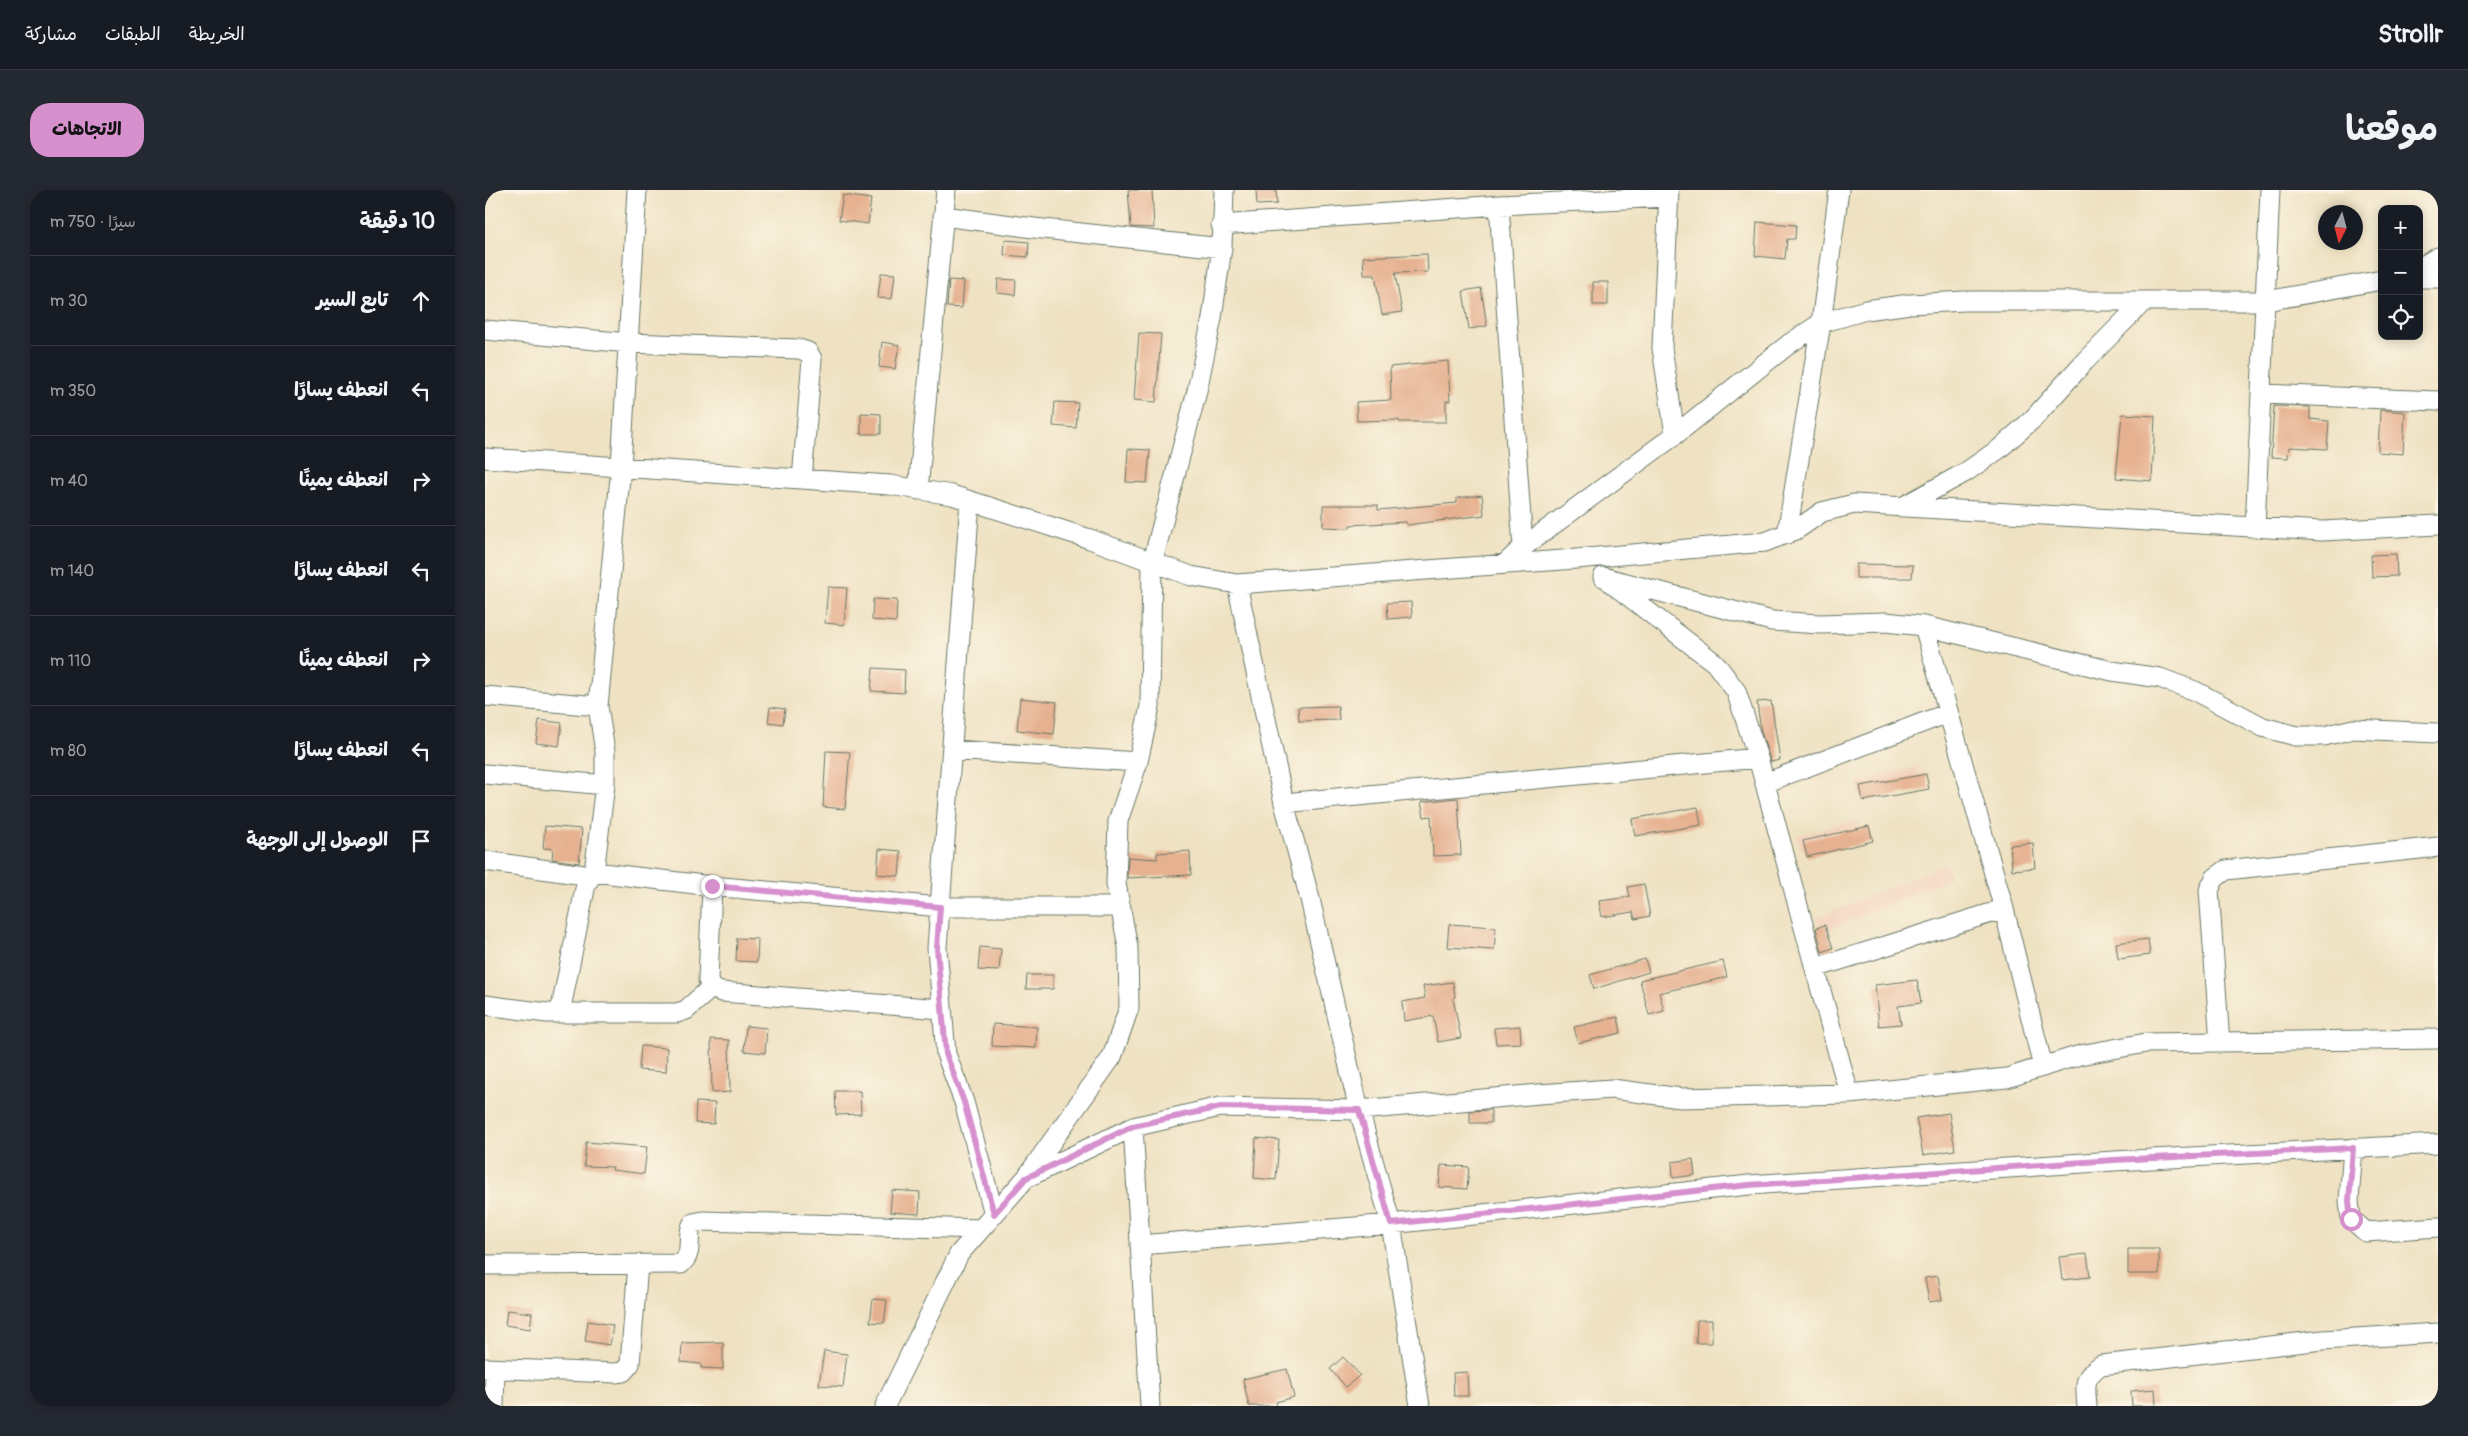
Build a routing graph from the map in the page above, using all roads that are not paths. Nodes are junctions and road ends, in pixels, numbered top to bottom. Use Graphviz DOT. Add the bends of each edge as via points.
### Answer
graph roads {
  1 [pos="637,190"];
  2 [pos="946,190"];
  3 [pos="1224,190"];
  4 [pos="1839,190"];
  5 [pos="2270,190"];
  6 [pos="1668,194"];
  7 [pos="1499,205"];
  8 [pos="943,216"];
  9 [pos="1221,225"];
  10 [pos="1222,248"];
  11 [pos="2438,257"];
  12 [pos="2423,266"];
  13 [pos="2423,278"];
  14 [pos="2438,278"];
  15 [pos="2378,281"];
  16 [pos="2265,301"];
  17 [pos="2142,303"];
  18 [pos="1821,323"];
  19 [pos="485,330"];
  20 [pos="629,343"];
  21 [pos="2261,394"];
  22 [pos="2438,401"];
  23 [pos="1675,435"];
  24 [pos="485,458"];
  25 [pos="621,467"];
  26 [pos="802,479"];
  27 [pos="919,490"];
  28 [pos="970,501"];
  29 [pos="1901,507"];
  30 [pos="2438,525"];
  31 [pos="2255,528"];
  32 [pos="1787,534"];
  33 [pos="1523,547"];
  34 [pos="1576,559"];
  35 [pos="1153,564"];
  36 [pos="1505,564"];
  37 [pos="1603,577"];
  38 [pos="1237,584"];
  39 [pos="1924,626"];
  40 [pos="485,696"];
  41 [pos="598,706"];
  42 [pos="1948,713"];
  43 [pos="2438,733"];
  44 [pos="952,750"];
  45 [pos="1758,758"];
  46 [pos="1138,762"];
  47 [pos="485,774"];
  48 [pos="1765,783"];
  49 [pos="605,785"];
  50 [pos="1284,803"];
  51 [pos="2438,847"];
  52 [pos="485,861"];
  53 [pos="592,874"];
  54 [pos="712,886"];
  55 [pos="940,907"];
  56 [pos="1121,907"];
  57 [pos="2004,910"];
  58 [pos="1815,968"];
  59 [pos="711,988"];
  60 [pos="485,1005"];
  61 [pos="942,1009"];
  62 [pos="560,1013"];
  63 [pos="2438,1039"];
  64 [pos="2220,1043"];
  65 [pos="2043,1067"];
  66 [pos="1849,1094"];
  67 [pos="1359,1110"];
  68 [pos="1133,1126"];
  69 [pos="2438,1144"];
  70 [pos="2353,1148"];
  71 [pos="1026,1178"];
  72 [pos="994,1214"];
  73 [pos="1391,1224"];
  74 [pos="2438,1227"];
  75 [pos="981,1229"];
  76 [pos="1140,1245"];
  77 [pos="638,1264"];
  78 [pos="485,1266"];
  79 [pos="2438,1333"];
  80 [pos="490,1368"];
  81 [pos="494,1406"];
  82 [pos="885,1406"];
  83 [pos="1150,1406"];
  84 [pos="1420,1406"];
  85 [pos="2087,1406"];
  1 -- 20 [label="street"];
  2 -- 8 [label="street"];
  3 -- 9 [label="street"];
  4 -- 18 [label="street"];
  5 -- 16 [label="street"];
  6 -- 7 [label="street"];
  6 -- 23 [label="street" via="1662,348"];
  7 -- 9 [label="street"];
  7 -- 33 [label="street"];
  8 -- 10 [label="street"];
  8 -- 27 [label="street"];
  9 -- 10 [label="street"];
  10 -- 35 [label="street" via="1197,392"];
  11 -- 12 [label="street"];
  13 -- 14 [label="street"];
  15 -- 16 [label="street"];
  16 -- 17 [label="street"];
  16 -- 21 [label="street"];
  17 -- 18 [label="street" via="1964,301 1910,304 1866,310"];
  17 -- 29 [label="street" via="2033,419 1999,449 1966,472"];
  18 -- 23 [label="street" via="1789,344"];
  18 -- 32 [label="street"];
  19 -- 20 [label="street"];
  20 -- 25 [label="street"];
  20 -- 26 [label="street" via="799,349 807,352 812,359"];
  21 -- 22 [label="street"];
  21 -- 31 [label="street"];
  23 -- 33 [label="street"];
  24 -- 25 [label="street"];
  25 -- 26 [label="street"];
  25 -- 41 [label="street"];
  26 -- 27 [label="street"];
  27 -- 28 [label="street"];
  28 -- 35 [label="street" via="1090,539"];
  28 -- 44 [label="street"];
  29 -- 31 [label="street"];
  29 -- 32 [label="street" via="1854,504 1822,512"];
  30 -- 31 [label="street" via="2322,531"];
  32 -- 34 [label="street" via="1765,542"];
  33 -- 36 [label="street"];
  34 -- 36 [label="street"];
  34 -- 37 [label="street"];
  35 -- 38 [label="street" via="1191,576"];
  35 -- 46 [label="street" via="1150,706"];
  36 -- 38 [label="street"];
  37 -- 39 [label="street" via="1771,621 1820,624 1885,622"];
  37 -- 45 [label="street" via="1715,663 1736,691"];
  38 -- 50 [label="street"];
  39 -- 42 [label="street"];
  39 -- 43 [label="street" via="2112,671 2160,678 2195,691 2263,727 2296,736 2324,736 2353,729"];
  40 -- 41 [label="street"];
  41 -- 49 [label="street" via="605,752"];
  42 -- 48 [label="street"];
  42 -- 57 [label="street"];
  44 -- 46 [label="street"];
  44 -- 55 [label="street"];
  45 -- 48 [label="street"];
  45 -- 50 [label="street"];
  46 -- 56 [label="street" via="1118,821 1116,884"];
  47 -- 49 [label="street"];
  48 -- 58 [label="street"];
  49 -- 53 [label="street"];
  50 -- 67 [label="street"];
  51 -- 64 [label="street" via="2226,870 2215,878 2209,890"];
  52 -- 53 [label="street"];
  53 -- 54 [label="street"];
  53 -- 62 [label="street" via="586,884"];
  54 -- 55 [label="street"];
  54 -- 59 [label="street" via="708,980"];
  55 -- 56 [label="street"];
  55 -- 61 [label="street" via="937,948"];
  56 -- 71 [label="street" via="1127,947 1129,1008 1118,1040 1112,1057"];
  57 -- 58 [label="street"];
  57 -- 65 [label="street"];
  58 -- 66 [label="street"];
  59 -- 61 [label="street" via="721,992"];
  59 -- 62 [label="street" via="677,1014"];
  60 -- 62 [label="street"];
  61 -- 72 [label="street" via="946,1054 964,1102"];
  63 -- 64 [label="street"];
  64 -- 65 [label="street" via="2146,1043 2080,1055"];
  65 -- 66 [label="street" via="2007,1078"];
  66 -- 67 [label="street" via="1681,1098 1612,1090"];
  67 -- 68 [label="street" via="1221,1107"];
  67 -- 73 [label="street"];
  68 -- 71 [label="street"];
  68 -- 76 [label="street"];
  69 -- 70 [label="street"];
  70 -- 73 [label="street" via="2114,1160 1749,1185"];
  70 -- 74 [label="street" via="2349,1201 2351,1219 2366,1232"];
  71 -- 72 [label="street"];
  72 -- 75 [label="street"];
  73 -- 76 [label="street"];
  73 -- 84 [label="street"];
  75 -- 77 [label="street" via="703,1221 693,1223 690,1252 681,1264"];
  75 -- 82 [label="street" via="959,1254"];
  76 -- 83 [label="street"];
  77 -- 78 [label="street"];
  77 -- 80 [label="street" via="630,1364 623,1372"];
  79 -- 85 [label="street" via="2323,1340 2101,1365 2089,1373 2085,1387"];
  80 -- 81 [label="street"];
}
